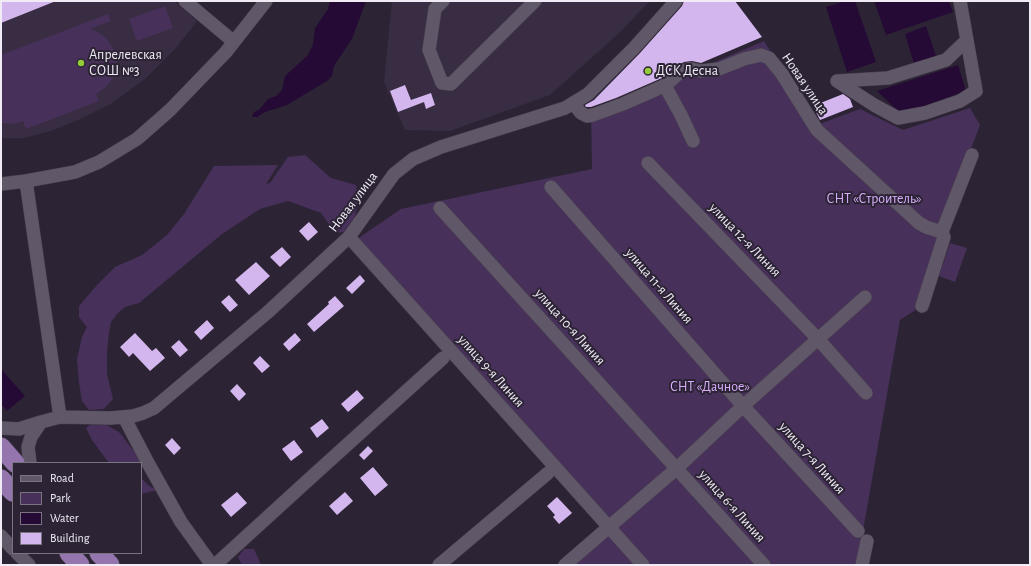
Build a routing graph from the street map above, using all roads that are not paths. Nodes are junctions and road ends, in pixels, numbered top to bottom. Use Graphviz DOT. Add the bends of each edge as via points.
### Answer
graph roads {
  1 [pos="186,1"];
  2 [pos="266,1"];
  3 [pos="443,1"];
  4 [pos="535,1"];
  5 [pos="676,1"];
  6 [pos="960,1"];
  7 [pos="967,40"];
  8 [pos="234,42"];
  9 [pos="665,86"];
  10 [pos="573,103"];
  11 [pos="693,141"];
  12 [pos="972,155"];
  13 [pos="648,163"];
  14 [pos="26,181"];
  15 [pos="1,184"];
  16 [pos="551,187"];
  17 [pos="440,208"];
  18 [pos="942,232"];
  19 [pos="349,237"];
  20 [pos="865,297"];
  21 [pos="922,306"];
  22 [pos="818,339"];
  23 [pos="443,358"];
  24 [pos="866,393"];
  25 [pos="743,406"];
  26 [pos="60,417"];
  27 [pos="124,417"];
  28 [pos="41,422"];
  29 [pos="1,428"];
  30 [pos="1,447"];
  31 [pos="15,462"];
  32 [pos="30,462"];
  33 [pos="676,469"];
  34 [pos="548,473"];
  35 [pos="1,479"];
  36 [pos="12,491"];
  37 [pos="609,526"];
  38 [pos="858,531"];
  39 [pos="1,536"];
  40 [pos="867,541"];
  41 [pos="12,548"];
  42 [pos="18,554"];
  43 [pos="70,554"];
  44 [pos="100,554"];
  45 [pos="29,565"];
  46 [pos="80,565"];
  47 [pos="110,565"];
  48 [pos="214,565"];
  49 [pos="438,565"];
  50 [pos="565,565"];
  51 [pos="643,565"];
  52 [pos="764,565"];
  53 [pos="862,565"];
  1 -- 8 [label="street"];
  2 -- 8 [label="street"];
  3 -- 4 [label="street" via="435,9 429,50 442,83 446,84 451,84"];
  5 -- 10 [label="street, Новая улица" via="597,86"];
  6 -- 7 [label="street"];
  7 -- 7 [label="street" via="946,60 888,78 837,82 898,118 925,113 960,101 976,91"];
  8 -- 14 [label="street" via="170,110 137,139 99,162 75,172"];
  9 -- 10 [label="street, Новая улица" via="593,115 581,113"];
  9 -- 11 [label="street"];
  9 -- 18 [label="street, Новая улица" via="688,69 719,69 754,56 769,58 817,130 919,223"];
  10 -- 19 [label="street, Новая улица" via="565,108 441,147 413,159 394,174"];
  12 -- 18 [label="street"];
  13 -- 22 [label="street, улица 12-я Линия"];
  14 -- 15 [label="street"];
  14 -- 26 [label="street"];
  16 -- 25 [label="street, улица 11-я Линия"];
  17 -- 33 [label="street, улица 10-я Линия"];
  18 -- 21 [label="street" via="944,237"];
  19 -- 27 [label="street, Новая улица" via="268,312 163,401 143,413"];
  19 -- 37 [label="street, улица 9-я Линия"];
  20 -- 22 [label="street"];
  22 -- 24 [label="street, улица 12-я Линия"];
  22 -- 25 [label="street"];
  23 -- 48 [label="street"];
  25 -- 33 [label="street"];
  25 -- 38 [label="street, улица 7-я Линия"];
  26 -- 27 [label="street, Новая улица"];
  26 -- 28 [label="street, Новая улица"];
  27 -- 48 [label="street" via="178,517"];
  28 -- 29 [label="street, Новая улица" via="19,429"];
  28 -- 32 [label="street" via="28,447"];
  30 -- 31 [label="highway"];
  33 -- 37 [label="street"];
  33 -- 52 [label="street, улица 6-я Линия"];
  34 -- 49 [label="street"];
  35 -- 36 [label="highway"];
  37 -- 50 [label="street"];
  37 -- 51 [label="street, улица 9-я Линия"];
  39 -- 41 [label="street"];
  40 -- 53 [label="street"];
  42 -- 45 [label="street"];
  43 -- 46 [label="highway"];
  44 -- 47 [label="highway"];
}
